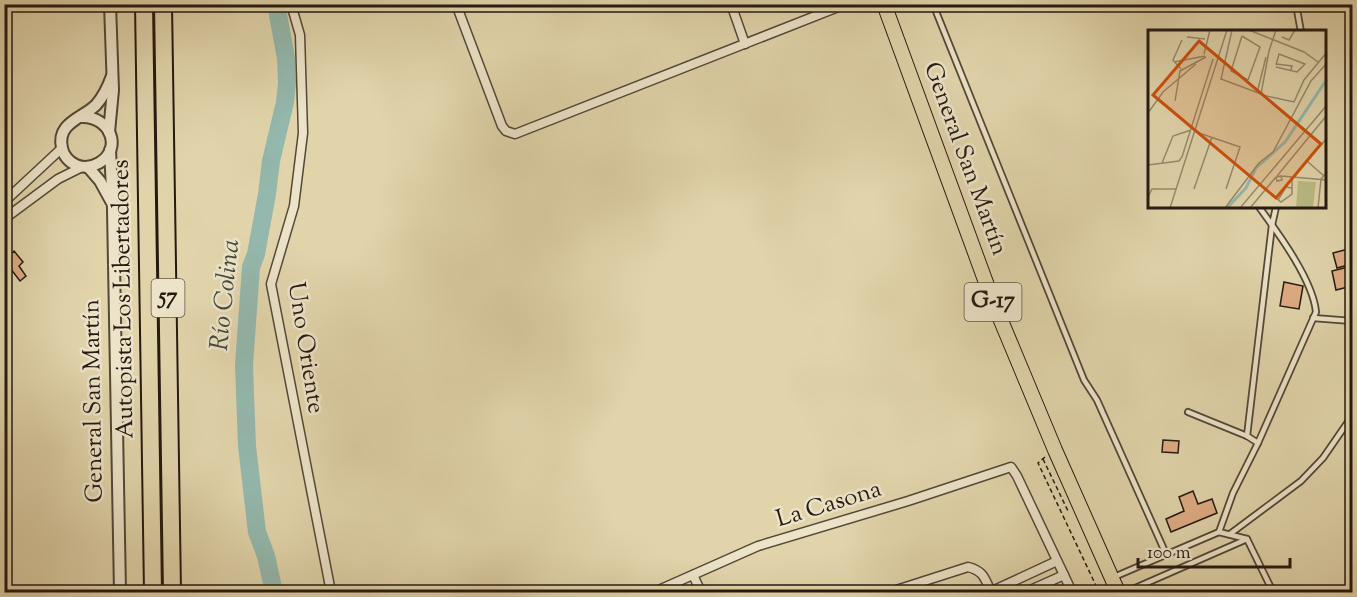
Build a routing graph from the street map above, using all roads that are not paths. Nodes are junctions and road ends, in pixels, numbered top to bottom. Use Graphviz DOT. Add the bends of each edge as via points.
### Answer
graph roads {
  1 [pos="110,4"];
  2 [pos="144,4"];
  3 [pos="163,4"];
  4 [pos="291,4"];
  5 [pos="456,4"];
  6 [pos="731,4"];
  7 [pos="846,4"];
  8 [pos="884,4"];
  9 [pos="933,4"];
  10 [pos="1296,4"];
  11 [pos="1301,30"];
  12 [pos="745,44"];
  13 [pos="112,76"];
  14 [pos="82,117"];
  15 [pos="109,132"];
  16 [pos="62,148"];
  17 [pos="110,150"];
  18 [pos="85,167"];
  19 [pos="4,202"];
  20 [pos="1260,208"];
  21 [pos="1276,208"];
  22 [pos="113,209"];
  23 [pos="4,219"];
  24 [pos="1272,225"];
  25 [pos="1313,318"];
  26 [pos="1353,321"];
  27 [pos="1188,412"];
  28 [pos="1353,416"];
  29 [pos="1247,436"];
  30 [pos="1258,443"];
  31 [pos="1219,532"];
  32 [pos="1230,534"];
  33 [pos="1247,539"];
  34 [pos="1167,554"];
  35 [pos="1057,561"];
  36 [pos="693,575"];
  37 [pos="1064,576"];
  38 [pos="1111,578"];
  39 [pos="662,591"];
  40 [pos="120,592"];
  41 [pos="153,592"];
  42 [pos="172,592"];
  43 [pos="331,592"];
  44 [pos="701,592"];
  45 [pos="890,592"];
  46 [pos="991,592"];
  47 [pos="1026,592"];
  48 [pos="1072,592"];
  49 [pos="1118,592"];
  50 [pos="1126,592"];
  51 [pos="1273,592"];
  1 -- 13 [label="street"];
  2 -- 41 [label="highway, Autopista Los Libertadores / 57"];
  3 -- 42 [label="highway, Autopista Los Libertadores / 57"];
  4 -- 43 [label="street, Uno Oriente" via="300,35 303,133 294,206 271,284"];
  5 -- 12 [label="street" via="502,126 512,134"];
  6 -- 12 [label="street"];
  7 -- 12 [label="street"];
  8 -- 38 [label="main road, General San Martín / G-17" via="980,268"];
  9 -- 34 [label="lane" via="1084,380 1097,400"];
  10 -- 11 [label="lane"];
  13 -- 14 [label="street" via="103,96"];
  13 -- 15 [label="street"];
  14 -- 15 [label="street" via="95,118"];
  14 -- 16 [label="street" via="65,128"];
  15 -- 17 [label="street"];
  16 -- 18 [label="street" via="71,162"];
  16 -- 19 [label="street"];
  17 -- 18 [label="street" via="99,163"];
  17 -- 22 [label="street, General San Martín"];
  18 -- 22 [label="street, General San Martín" via="105,189"];
  18 -- 23 [label="street" via="58,179"];
  20 -- 24 [label="lane"];
  21 -- 24 [label="lane"];
  22 -- 40 [label="street, General San Martín"];
  24 -- 25 [label="lane" via="1307,281 1315,302"];
  24 -- 29 [label="lane"];
  25 -- 26 [label="lane"];
  25 -- 30 [label="lane"];
  27 -- 29 [label="lane"];
  28 -- 32 [label="lane" via="1301,481"];
  29 -- 30 [label="lane"];
  30 -- 31 [label="lane"];
  31 -- 32 [label="lane"];
  31 -- 34 [label="lane"];
  32 -- 33 [label="lane"];
  33 -- 50 [label="lane"];
  33 -- 51 [label="lane"];
  34 -- 38 [label="lane"];
  35 -- 36 [label="street, La Casona" via="1011,467 758,546"];
  35 -- 37 [label="street"];
  35 -- 46 [label="street"];
  36 -- 39 [label="street, La Casona"];
  36 -- 44 [label="street"];
  37 -- 47 [label="street"];
  37 -- 48 [label="street"];
  38 -- 49 [label="main road, General San Martín / G-17"];
  45 -- 46 [label="street" via="969,567 983,573"];
}
